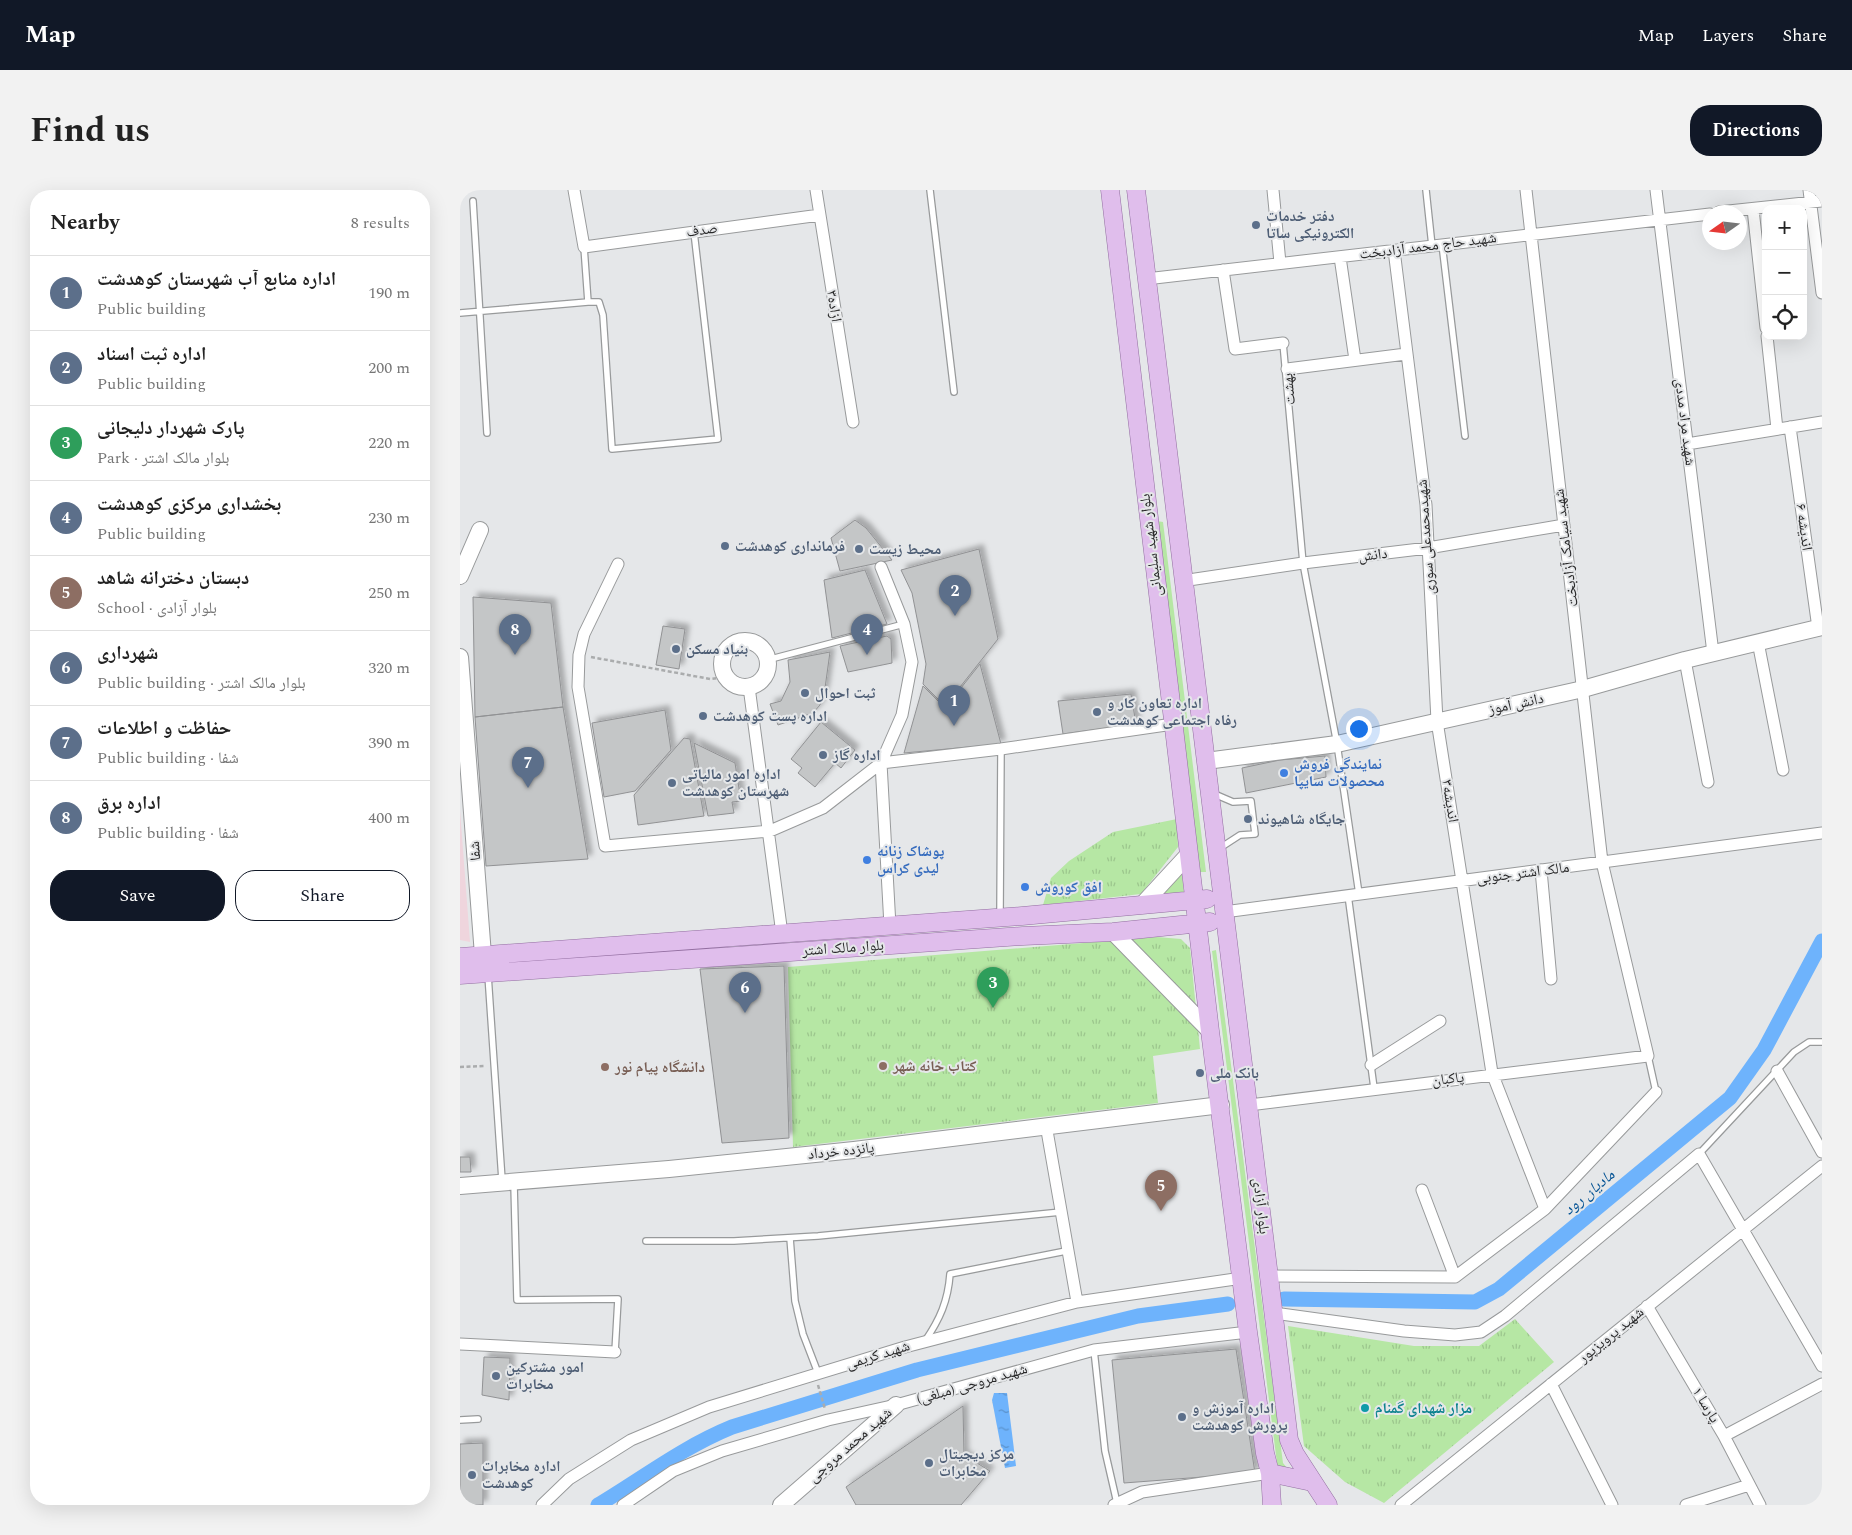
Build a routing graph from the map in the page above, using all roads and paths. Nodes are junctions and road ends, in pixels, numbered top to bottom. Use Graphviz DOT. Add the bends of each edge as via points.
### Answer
graph roads {
  1 [pos="574,190"];
  2 [pos="816,190"];
  3 [pos="930,190"];
  4 [pos="1110,190"];
  5 [pos="1136,190"];
  6 [pos="1274,190"];
  7 [pos="1426,190"];
  8 [pos="1526,190"];
  9 [pos="1656,190"];
  10 [pos="1814,197"];
  11 [pos="473,202"];
  12 [pos="1747,209"];
  13 [pos="1752,209"];
  14 [pos="820,215"];
  15 [pos="1702,215"];
  16 [pos="1660,219"];
  17 [pos="694,232"];
  18 [pos="1531,234"];
  19 [pos="1437,245"];
  20 [pos="584,247"];
  21 [pos="1394,250"];
  22 [pos="1340,257"];
  23 [pos="1280,263"];
  24 [pos="1223,270"];
  25 [pos="1146,279"];
  26 [pos="1822,293"];
  27 [pos="1762,295"];
  28 [pos="588,302"];
  29 [pos="479,311"];
  30 [pos="460,313"];
  31 [pos="1767,340"];
  32 [pos="1283,343"];
  33 [pos="1406,354"];
  34 [pos="1355,360"];
  35 [pos="1287,369"];
  36 [pos="954,392"];
  37 [pos="853,422"];
  38 [pos="1822,422"];
  39 [pos="1790,427"];
  40 [pos="1777,429"];
  41 [pos="487,433"];
  42 [pos="1465,436"];
  43 [pos="1687,444"];
  44 [pos="1175,506"];
  45 [pos="1147,509"];
  46 [pos="1564,525"];
  47 [pos="480,530"];
  48 [pos="1428,548"];
  49 [pos="1302,563"];
  50 [pos="618,564"];
  51 [pos="881,567"];
  52 [pos="460,576"];
  53 [pos="1182,581"];
  54 [pos="904,624"];
  55 [pos="1820,627"];
  56 [pos="1758,642"];
  57 [pos="1713,653"];
  58 [pos="579,655"];
  59 [pos="460,657"];
  60 [pos="767,660"];
  61 [pos="1685,660"];
  62 [pos="726,677"];
  63 [pos="749,687"];
  64 [pos="1583,689"];
  65 [pos="1437,721"];
  66 [pos="1173,724"];
  67 [pos="1337,744"];
  68 [pos="1001,749"];
  69 [pos="1206,761"];
  70 [pos="881,763"];
  71 [pos="1783,770"];
  72 [pos="1708,782"];
  73 [pos="1209,791"];
  74 [pos="770,830"];
  75 [pos="1822,834"];
  76 [pos="1216,851"];
  77 [pos="1189,854"];
  78 [pos="1602,862"];
  79 [pos="1541,870"];
  80 [pos="1462,881"];
  81 [pos="1354,895"];
  82 [pos="1196,900"];
  83 [pos="1142,905"];
  84 [pos="1224,910"];
  85 [pos="1022,916"];
  86 [pos="1000,917"];
  87 [pos="1199,922"];
  88 [pos="890,926"];
  89 [pos="1113,932"];
  90 [pos="782,934"];
  91 [pos="1023,936"];
  92 [pos="482,955"];
  93 [pos="460,957"];
  94 [pos="488,973"];
  95 [pos="460,975"];
  96 [pos="1551,979"];
  97 [pos="1440,1021"];
  98 [pos="1210,1031"];
  99 [pos="1822,1042"];
  100 [pos="1648,1056"];
  101 [pos="1371,1065"];
  102 [pos="494,1066"];
  103 [pos="460,1067"];
  104 [pos="1777,1070"];
  105 [pos="1492,1074"];
  106 [pos="1374,1088"];
  107 [pos="1656,1092"];
  108 [pos="1221,1105"];
  109 [pos="1249,1105"];
  110 [pos="1046,1125"];
  111 [pos="1822,1152"];
  112 [pos="1699,1154"];
  113 [pos="1822,1166"];
  114 [pos="508,1182"];
  115 [pos="460,1186"];
  116 [pos="1422,1190"];
  117 [pos="1545,1209"];
  118 [pos="1061,1212"];
  119 [pos="1743,1230"];
  120 [pos="790,1238"];
  121 [pos="646,1241"];
  122 [pos="1066,1251"];
  123 [pos="1270,1276"];
  124 [pos="1455,1277"];
  125 [pos="1242,1278"];
  126 [pos="1077,1302"];
  127 [pos="1648,1306"];
  128 [pos="1274,1313"];
  129 [pos="1248,1332"];
  130 [pos="924,1342"];
  131 [pos="460,1344"];
  132 [pos="1094,1350"];
  133 [pos="615,1352"];
  134 [pos="1822,1366"];
  135 [pos="816,1374"];
  136 [pos="1551,1384"];
  137 [pos="1822,1384"];
  138 [pos="896,1405"];
  139 [pos="478,1419"];
  140 [pos="460,1420"];
  141 [pos="828,1420"];
  142 [pos="1724,1436"];
  143 [pos="1270,1473"];
  144 [pos="1312,1482"];
  145 [pos="1749,1485"];
  146 [pos="1115,1504"];
  147 [pos="542,1505"];
  148 [pos="623,1505"];
  149 [pos="782,1505"];
  150 [pos="1272,1505"];
  151 [pos="1328,1505"];
  152 [pos="1401,1505"];
  153 [pos="1612,1505"];
  154 [pos="1686,1505"];
  155 [pos="1760,1505"];
  1 -- 20 [label="street"];
  2 -- 14 [label="street, ازاده۳"];
  3 -- 36 [label="lane"];
  4 -- 45 [label="main road, بلوار شهید سلیمانی"];
  5 -- 25 [label="main road, بلوار شهید سلیمانی"];
  6 -- 23 [label="street"];
  7 -- 19 [label="lane"];
  8 -- 18 [label="street, شهید سیامک آزادبخت"];
  9 -- 16 [label="street, شهید مراد مددی"];
  10 -- 13 [label="street"];
  10 -- 26 [label="street"];
  11 -- 29 [label="lane"];
  12 -- 13 [label="street"];
  13 -- 27 [label="street"];
  14 -- 17 [label="street, صدف"];
  14 -- 37 [label="street, ازاده۳"];
  15 -- 16 [label="street, شهید حاج محمد آزادبخت"];
  16 -- 18 [label="street, شهید حاج محمد آزادبخت"];
  16 -- 43 [label="street, شهید مراد مددی"];
  17 -- 20 [label="street, صدف"];
  17 -- 28 [label="lane" via="718,439 612,449 603,315 599,302"];
  18 -- 19 [label="street, شهید حاج محمد آزادبخت"];
  18 -- 46 [label="street, شهید سیامک آزادبخت"];
  19 -- 21 [label="street, شهید حاج محمد آزادبخت"];
  19 -- 42 [label="lane"];
  20 -- 28 [label="lane"];
  21 -- 22 [label="street, شهید حاج محمد آزادبخت"];
  21 -- 33 [label="street, شهیدمحمدعلی سوری"];
  22 -- 23 [label="street, شهید حاج محمد آزادبخت"];
  22 -- 34 [label="street"];
  23 -- 24 [label="street, شهید حاج محمد آزادبخت"];
  24 -- 25 [label="street, شهید حاج محمد آزادبخت"];
  24 -- 32 [label="street, بهشت" via="1235,349"];
  25 -- 44 [label="main road, بلوار شهید سلیمانی"];
  28 -- 29 [label="lane"];
  29 -- 30 [label="lane"];
  29 -- 41 [label="lane"];
  31 -- 40 [label="street"];
  32 -- 35 [label="lane, بهشت"];
  33 -- 34 [label="street"];
  33 -- 48 [label="street, شهیدمحمدعلی سوری" via="1426,505"];
  34 -- 35 [label="street"];
  35 -- 49 [label="lane, بهشت"];
  38 -- 39 [label="street"];
  39 -- 40 [label="street"];
  39 -- 55 [label="street, اندیشه ۶"];
  40 -- 43 [label="street"];
  43 -- 57 [label="street, شهید مراد مددی"];
  44 -- 45 [label="main road"];
  44 -- 53 [label="main road, بلوار شهید سلیمانی"];
  45 -- 66 [label="main road, بلوار شهید سلیمانی"];
  46 -- 48 [label="street, دانش"];
  46 -- 64 [label="street, شهید سیامک آزادبخت"];
  47 -- 52 [label="street"];
  48 -- 49 [label="street, دانش"];
  48 -- 65 [label="street, شهیدمحمدعلی سوری"];
  49 -- 53 [label="street, دانش"];
  49 -- 67 [label="lane, بهشت"];
  50 -- 58 [label="street" via="584,634"];
  51 -- 54 [label="street"];
  53 -- 69 [label="main road, بلوار شهید سلیمانی"];
  54 -- 60 [label="lane"];
  54 -- 70 [label="street" via="912,662 902,715"];
  55 -- 56 [label="street, دانش آموز"];
  56 -- 57 [label="street, دانش آموز"];
  56 -- 71 [label="street"];
  57 -- 61 [label="street, دانش آموز"];
  58 -- 62 [label="path" via="710,678"];
  58 -- 74 [label="street" via="578,687 605,846"];
  59 -- 92 [label="street, شفا"];
  60 -- 62 [label="street" via="765,653 754,643 747,641 733,645 723,656"];
  60 -- 63 [label="street" via="768,667 762,680"];
  61 -- 64 [label="street, دانش آموز"];
  61 -- 72 [label="street"];
  62 -- 63 [label="street" via="736,686"];
  63 -- 74 [label="street"];
  64 -- 65 [label="street, دانش آموز"];
  64 -- 78 [label="street, شهید سیامک آزادبخت"];
  65 -- 67 [label="street, دانش آموز"];
  65 -- 80 [label="street, اندیشه۳"];
  66 -- 68 [label="street"];
  66 -- 77 [label="main road, بلوار شهید سلیمانی"];
  67 -- 69 [label="street, دانش آموز"];
  67 -- 81 [label="lane, بهشت"];
  68 -- 70 [label="street"];
  68 -- 86 [label="lane"];
  69 -- 73 [label="main road, بلوار شهید سلیمانی"];
  70 -- 74 [label="street" via="823,808"];
  70 -- 88 [label="street"];
  73 -- 76 [label="main road, بلوار شهید سلیمانی"];
  73 -- 76 [label="lane" via="1233,802 1251,801 1255,834 1240,835"];
  74 -- 90 [label="street"];
  75 -- 78 [label="street, مالک اشتر جنوبی"];
  76 -- 84 [label="main road, بلوار شهید سلیمانی"];
  77 -- 82 [label="main road, بلوار شهید سلیمانی"];
  77 -- 83 [label="street"];
  78 -- 79 [label="street, مالک اشتر جنوبی"];
  78 -- 100 [label="street, شهید سیامک آزادبخت"];
  79 -- 80 [label="street, مالک اشتر جنوبی"];
  79 -- 96 [label="street"];
  80 -- 81 [label="street, مالک اشتر جنوبی"];
  80 -- 105 [label="street, اندیشه۳"];
  81 -- 84 [label="street, مالک اشتر جنوبی"];
  81 -- 101 [label="lane, بهشت"];
  82 -- 83 [label="main road, بلوار مالک اشتر"];
  82 -- 84 [label="main road, بلوار مالک اشتر"];
  82 -- 87 [label="main road, بلوار آزادی"];
  83 -- 85 [label="main road, بلوار مالک اشتر"];
  84 -- 87 [label="main road, بلوار مالک اشتر"];
  84 -- 109 [label="main road, بلوار آزادی"];
  85 -- 86 [label="main road, بلوار مالک اشتر"];
  85 -- 91 [label="main road"];
  86 -- 88 [label="main road, بلوار مالک اشتر"];
  87 -- 89 [label="main road, بلوار مالک اشتر"];
  87 -- 98 [label="main road, بلوار آزادی"];
  88 -- 90 [label="main road, بلوار مالک اشتر"];
  89 -- 91 [label="main road, بلوار مالک اشتر"];
  89 -- 98 [label="street"];
  90 -- 92 [label="main road, بلوار مالک اشتر"];
  91 -- 94 [label="main road, بلوار مالک اشتر"];
  92 -- 93 [label="main road, بلوار مالک اشتر"];
  94 -- 95 [label="main road, بلوار مالک اشتر"];
  94 -- 102 [label="lane"];
  97 -- 101 [label="street"];
  98 -- 108 [label="main road, بلوار آزادی"];
  99 -- 104 [label="lane" via="1809,1042"];
  100 -- 105 [label="street, پاکبان"];
  100 -- 107 [label="lane"];
  101 -- 106 [label="lane, بهشت"];
  102 -- 103 [label="path"];
  102 -- 114 [label="lane"];
  104 -- 111 [label="street"];
  104 -- 112 [label="lane"];
  105 -- 106 [label="street, پاکبان"];
  105 -- 117 [label="street, اندیشه۳"];
  106 -- 109 [label="street, پاکبان"];
  107 -- 117 [label="street"];
  108 -- 110 [label="street, پانزده خرداد"];
  108 -- 125 [label="main road, بلوار آزادی"];
  109 -- 123 [label="main road, بلوار آزادی"];
  110 -- 114 [label="street, پانزده خرداد" via="854,1150"];
  110 -- 118 [label="street"];
  112 -- 119 [label="street"];
  112 -- 128 [label="street" via="1481,1332 1455,1335 1404,1331"];
  113 -- 119 [label="street, شهید پرویزپور"];
  114 -- 115 [label="street, پانزده خرداد"];
  114 -- 133 [label="lane" via="517,1300 618,1299"];
  116 -- 124 [label="street"];
  117 -- 124 [label="street"];
  118 -- 120 [label="lane"];
  118 -- 122 [label="street"];
  119 -- 127 [label="street, شهید پرویزپور"];
  119 -- 134 [label="street"];
  120 -- 121 [label="lane"];
  120 -- 135 [label="lane" via="795,1301"];
  122 -- 126 [label="street"];
  122 -- 130 [label="lane" via="950,1274 943,1311"];
  123 -- 124 [label="street"];
  123 -- 128 [label="main road, بلوار آزادی"];
  125 -- 126 [label="street, شهید کریمی"];
  125 -- 129 [label="main road, بلوار آزادی"];
  126 -- 130 [label="street, شهید کریمی"];
  127 -- 136 [label="street, شهید پرویزپور"];
  127 -- 142 [label="street, پارسا ۱"];
  128 -- 144 [label="main road, بلوار آزادی" via="1291,1446"];
  129 -- 132 [label="street, شهید مروجی (مبلغی)"];
  129 -- 143 [label="main road, بلوار آزادی"];
  130 -- 135 [label="street, شهید کریمی"];
  131 -- 133 [label="street"];
  132 -- 138 [label="street, شهید مروجی (مبلغی)"];
  132 -- 146 [label="lane" via="1105,1450"];
  135 -- 141 [label="path"];
  135 -- 147 [label="street, شهید کریمی" via="709,1407 647,1431 569,1479"];
  136 -- 152 [label="street, شهید پرویزپور"];
  136 -- 153 [label="street"];
  137 -- 142 [label="street"];
  138 -- 141 [label="street, شهید مروجی (مبلغی)"];
  138 -- 149 [label="street, شهید محمد مروجی"];
  139 -- 140 [label="lane"];
  141 -- 148 [label="street, شهید مروجی (مبلغی)" via="722,1452 673,1471"];
  142 -- 145 [label="street, پارسا ۱"];
  143 -- 144 [label="main road"];
  143 -- 146 [label="street" via="1142,1492"];
  143 -- 150 [label="main road, بلوار آزادی"];
  144 -- 151 [label="main road, بلوار آزادی"];
  145 -- 154 [label="street"];
  145 -- 155 [label="street, پارسا ۱"];
}
